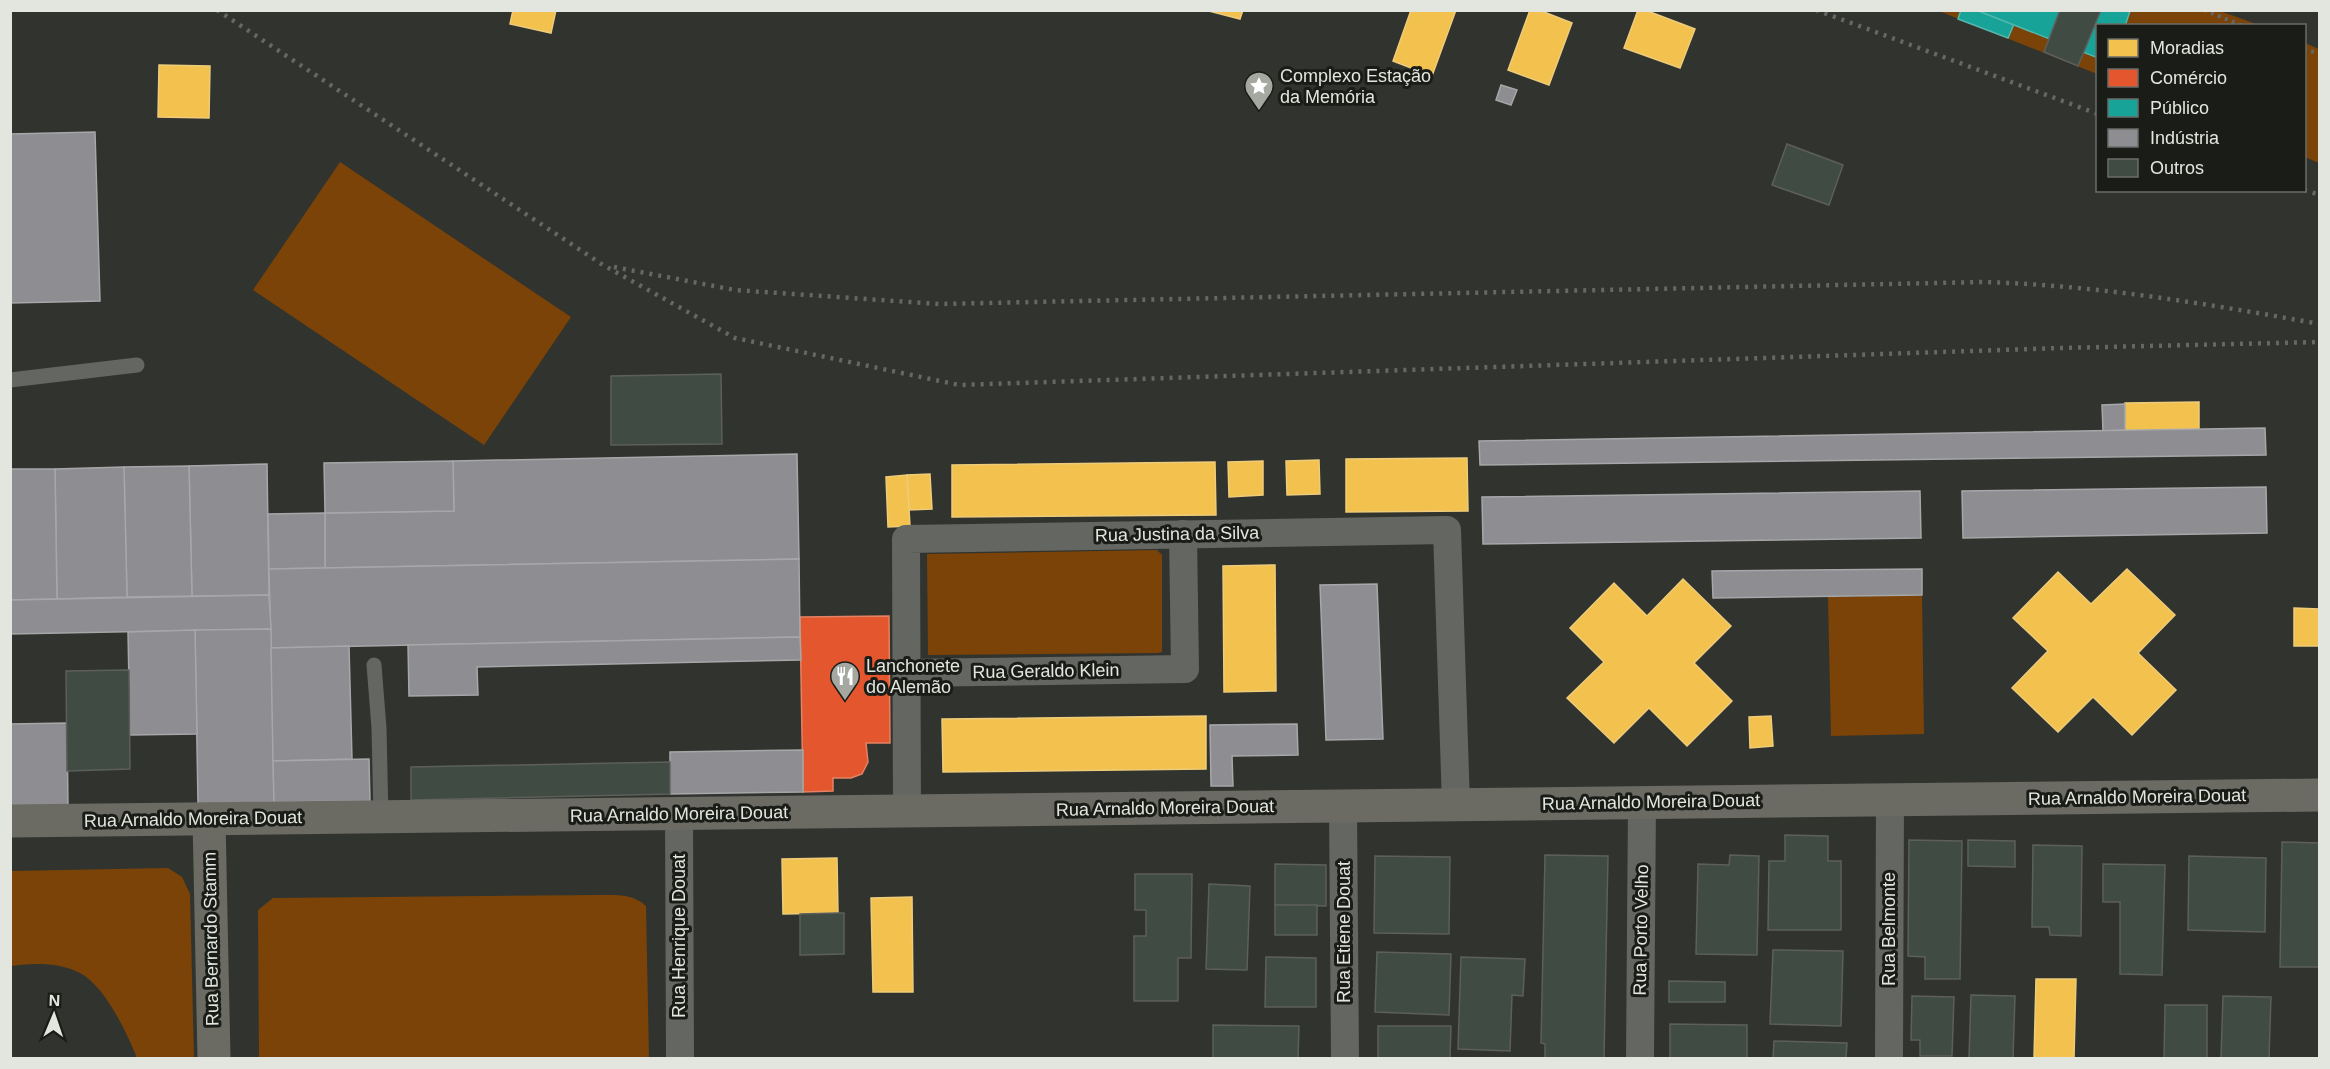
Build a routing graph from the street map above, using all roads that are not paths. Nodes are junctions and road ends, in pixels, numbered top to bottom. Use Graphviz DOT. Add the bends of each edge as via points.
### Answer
graph roads {
  1 [pos="137,365"];
  2 [pos="10,380"];
  3 [pos="1183,534"];
  4 [pos="374,665"];
  5 [pos="907,673"];
  6 [pos="2319,795"];
  7 [pos="1890,800"];
  8 [pos="1642,802"];
  9 [pos="1456,805"];
  10 [pos="1343,806"];
  11 [pos="907,811"];
  12 [pos="679,814"];
  13 [pos="381,817"];
  14 [pos="209,819"];
  15 [pos="10,821"];
  16 [pos="214,1059"];
  17 [pos="680,1059"];
  18 [pos="1345,1059"];
  19 [pos="1640,1059"];
  20 [pos="1889,1059"];
  1 -- 2 [label="lane"];
  3 -- 5 [label="street, Rua Justina da Silva" via="906,539"];
  3 -- 5 [label="street, Rua Geraldo Klein" via="1185,669"];
  3 -- 9 [label="street, Rua Justina da Silva" via="1447,530"];
  4 -- 13 [label="lane"];
  5 -- 11 [label="street"];
  6 -- 7 [label="street, Rua Arnaldo Moreira Douat"];
  7 -- 8 [label="street, Rua Arnaldo Moreira Douat"];
  7 -- 20 [label="street, Rua Belmonte"];
  8 -- 9 [label="street, Rua Arnaldo Moreira Douat"];
  8 -- 19 [label="street, Rua Porto Velho"];
  9 -- 10 [label="street, Rua Arnaldo Moreira Douat"];
  10 -- 11 [label="street, Rua Arnaldo Moreira Douat"];
  10 -- 18 [label="street, Rua Etiene Douat"];
  11 -- 12 [label="street, Rua Arnaldo Moreira Douat"];
  12 -- 13 [label="street, Rua Arnaldo Moreira Douat"];
  12 -- 17 [label="street, Rua Henrique Douat"];
  13 -- 14 [label="street, Rua Arnaldo Moreira Douat"];
  14 -- 15 [label="street, Rua Arnaldo Moreira Douat"];
  14 -- 16 [label="street, Rua Bernardo Stamm"];
}
